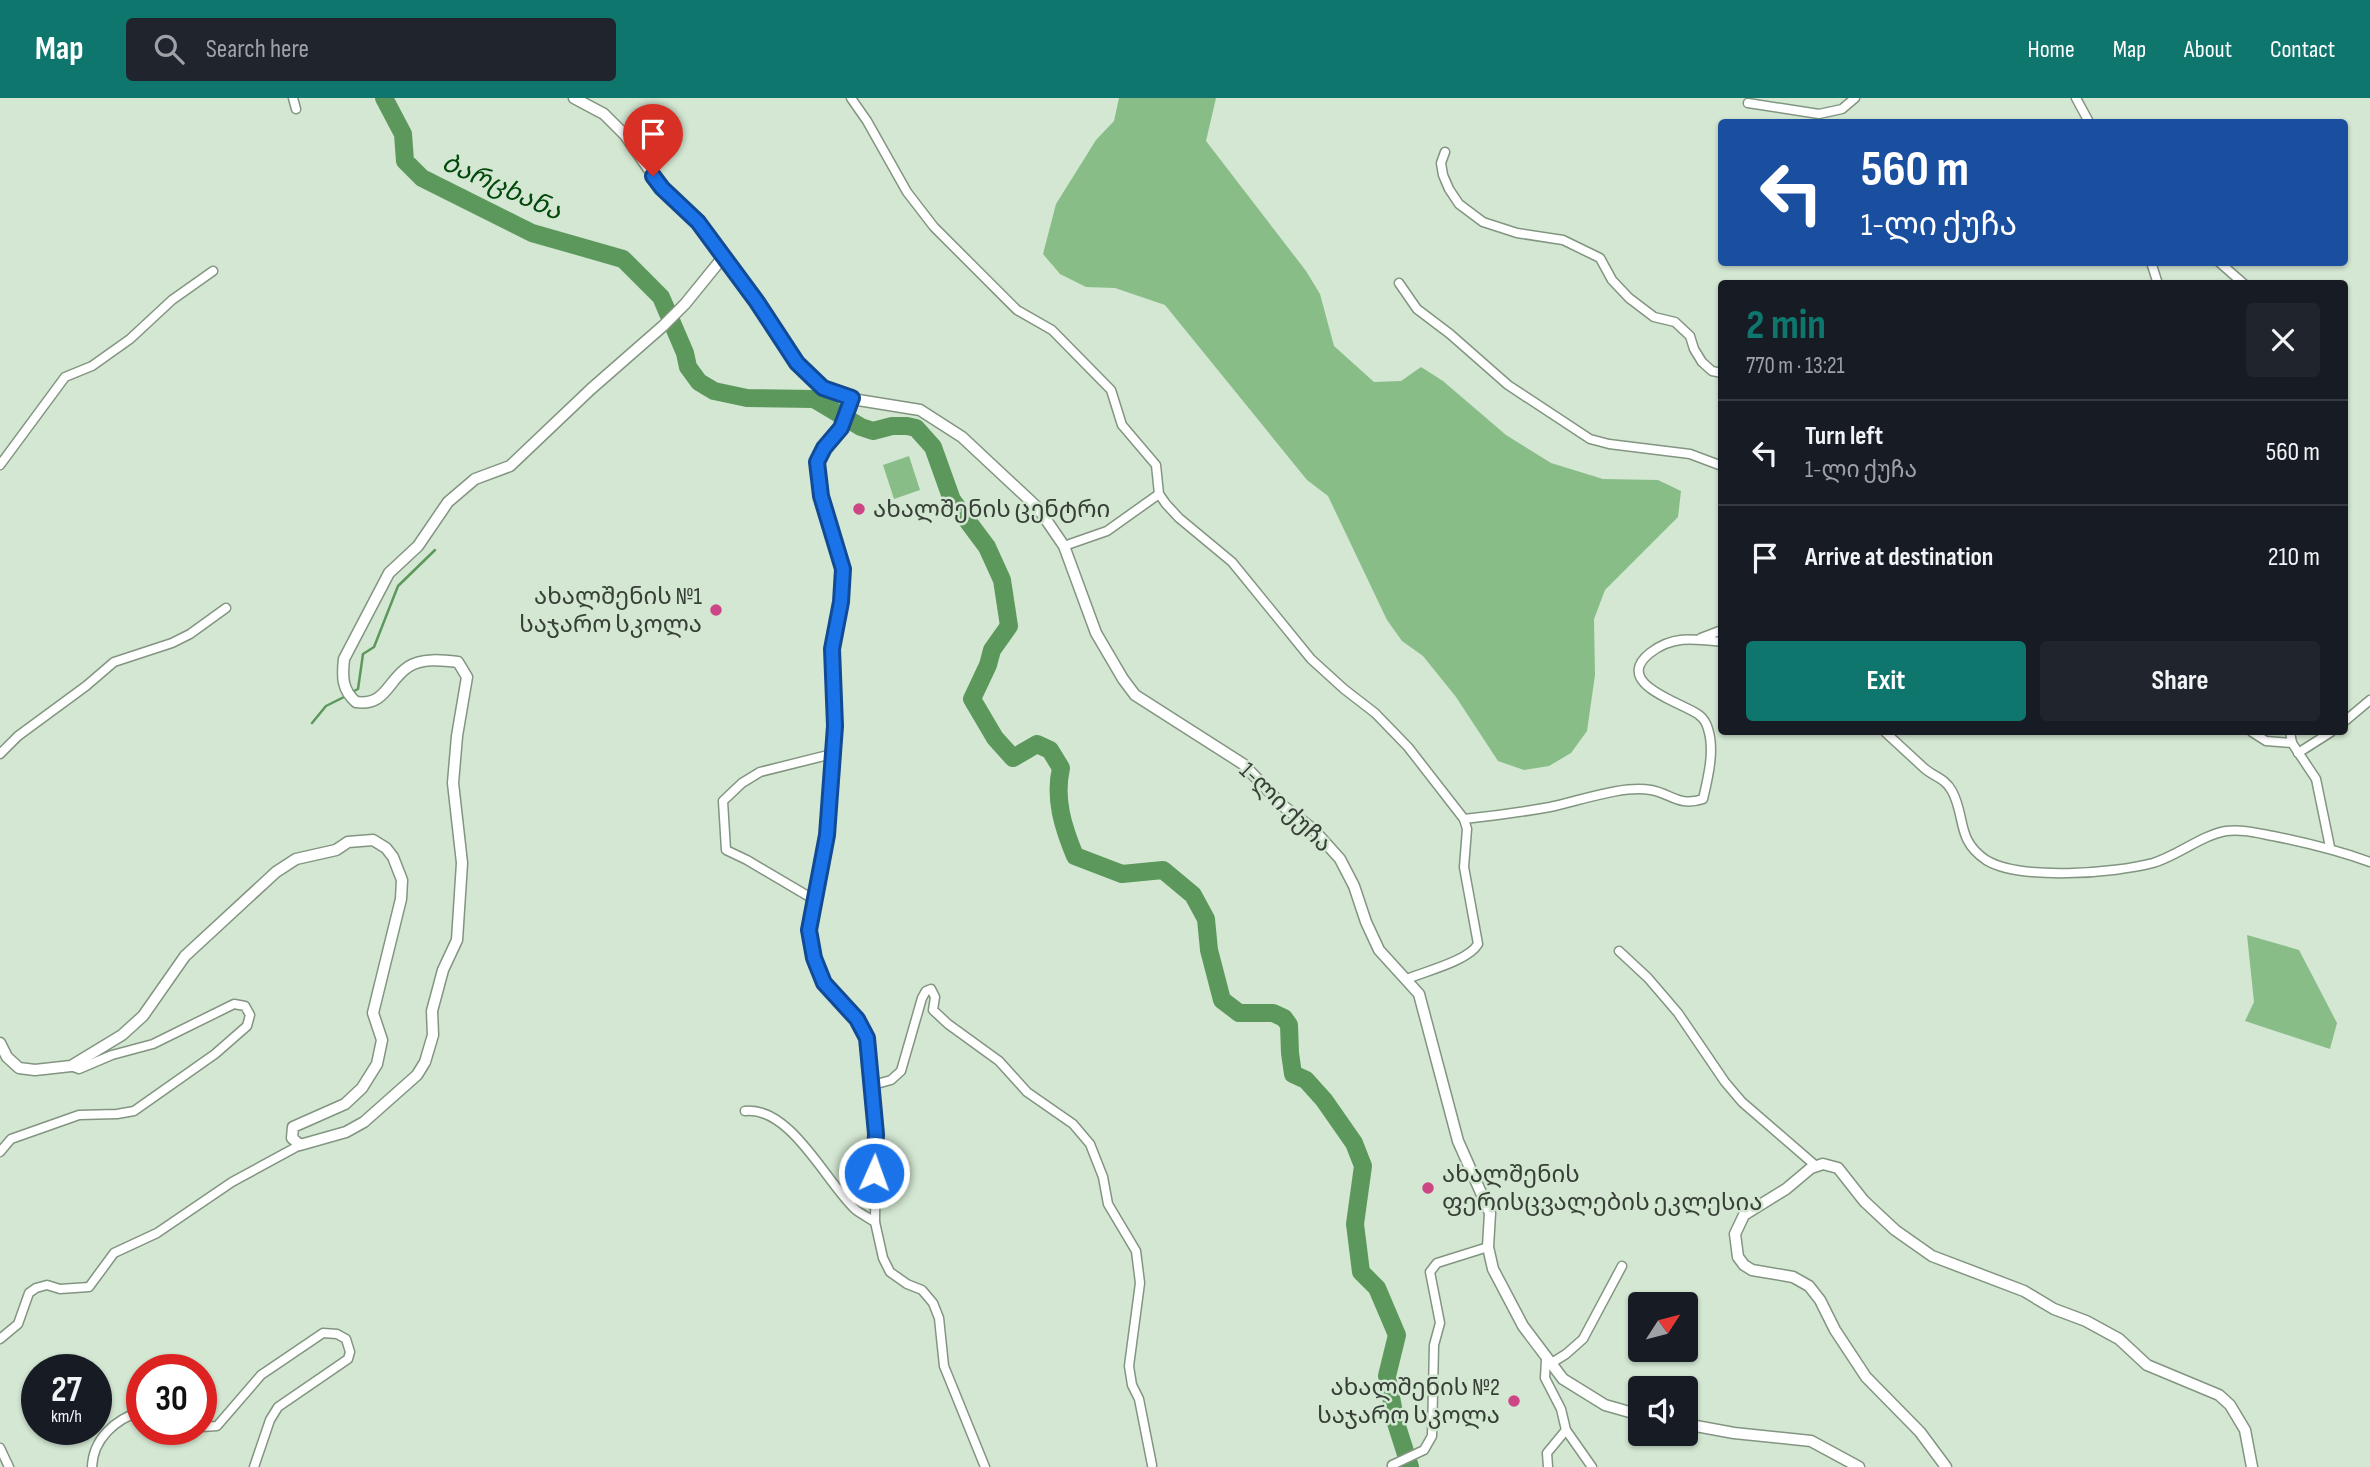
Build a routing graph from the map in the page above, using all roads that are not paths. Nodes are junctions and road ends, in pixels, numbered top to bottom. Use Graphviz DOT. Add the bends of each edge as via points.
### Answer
graph roads {
  1 [pos="293,98"];
  2 [pos="574,98"];
  3 [pos="851,98"];
  4 [pos="1855,98"];
  5 [pos="2076,98"];
  6 [pos="1748,103"];
  7 [pos="296,109"];
  8 [pos="2087,119"];
  9 [pos="1445,152"];
  10 [pos="724,256"];
  11 [pos="2224,266"];
  12 [pos="213,271"];
  13 [pos="2239,280"];
  14 [pos="1399,283"];
  15 [pos="1718,372"];
  16 [pos="851,401"];
  17 [pos="1718,464"];
  18 [pos="0,465"];
  19 [pos="1159,494"];
  20 [pos="1064,546"];
  21 [pos="226,608"];
  22 [pos="1718,632"];
  23 [pos="1698,639"];
  24 [pos="1718,642"];
  25 [pos="2370,700"];
  26 [pos="2348,718"];
  27 [pos="1888,735"];
  28 [pos="2257,735"];
  29 [pos="2290,735"];
  30 [pos="2326,735"];
  31 [pos="2291,743"];
  32 [pos="2298,753"];
  33 [pos="0,754"];
  34 [pos="832,754"];
  35 [pos="1464,820"];
  36 [pos="2330,847"];
  37 [pos="2370,862"];
  38 [pos="813,899"];
  39 [pos="1619,951"];
  40 [pos="1407,979"];
  41 [pos="0,1043"];
  42 [pos="71,1066"];
  43 [pos="873,1085"];
  44 [pos="745,1111"];
  45 [pos="300,1145"];
  46 [pos="0,1153"];
  47 [pos="1816,1166"];
  48 [pos="875,1222"];
  49 [pos="1488,1247"];
  50 [pos="1622,1266"];
  51 [pos="0,1339"];
  52 [pos="1548,1362"];
  53 [pos="1628,1412"];
  54 [pos="126,1415"];
  55 [pos="217,1426"];
  56 [pos="1698,1426"];
  57 [pos="1566,1430"];
  58 [pos="0,1448"];
  59 [pos="1151,1466"];
  60 [pos="1392,1466"];
  61 [pos="9,1467"];
  62 [pos="92,1467"];
  63 [pos="254,1467"];
  64 [pos="985,1467"];
  65 [pos="1548,1467"];
  66 [pos="1592,1467"];
  67 [pos="1859,1467"];
  68 [pos="1946,1467"];
  69 [pos="2252,1467"];
  1 -- 7 [label="street"];
  2 -- 10 [label="street, 1-ლი ქუჩა" via="604,114 625,135 662,188 698,222"];
  3 -- 19 [label="street" via="907,192 934,227 1017,310 1052,330 1111,390 1122,425 1156,465"];
  4 -- 6 [label="street" via="1842,109 1819,114"];
  5 -- 8 [label="street"];
  9 -- 15 [label="street" via="1443,175 1459,204 1483,222 1563,240 1600,258 1629,298 1654,317 1675,322 1690,336 1702,362"];
  10 -- 16 [label="street, 1-ლი ქუჩა" via="797,363 823,388"];
  10 -- 45 [label="street" via="663,326 510,466 475,480 448,502 418,546 389,573 344,659 344,688 355,702 382,697 396,676 411,665 433,660 458,662 467,677 453,783 462,863 457,940 443,970 432,1011 433,1035 417,1075 363,1122 346,1132"];
  11 -- 13 [label="street"];
  12 -- 18 [label="street" via="172,300 130,339 92,366 65,377"];
  14 -- 17 [label="street" via="1417,309 1508,385 1590,439 1690,454"];
  16 -- 20 [label="street, 1-ლი ქუჩა" via="920,410 962,437 1038,508"];
  16 -- 34 [label="street" via="845,421 817,462 821,496 843,569 832,649"];
  19 -- 20 [label="street" via="1107,531"];
  19 -- 35 [label="street" via="1179,518 1232,562 1311,659 1408,747"];
  20 -- 40 [label="street, 1-ლი ქუჩა" via="1096,633 1122,679 1135,695 1243,764 1314,830 1340,859 1379,950"];
  21 -- 33 [label="street" via="190,635 114,662"];
  22 -- 23 [label="street"];
  23 -- 24 [label="street"];
  23 -- 35 [label="street" via="1668,642 1647,655 1640,675 1644,684 1701,716 1708,727 1709,773 1703,799 1691,803 1651,790 1619,792"];
  25 -- 26 [label="street"];
  27 -- 36 [label="street" via="1926,770 1942,778 1952,791 1969,844 1998,867 2083,873 2154,862 2224,831 2243,830"];
  28 -- 31 [label="street" via="2266,741"];
  29 -- 31 [label="street"];
  30 -- 32 [label="street"];
  31 -- 32 [label="street"];
  32 -- 36 [label="street" via="2316,779"];
  34 -- 38 [label="street" via="823,866"];
  34 -- 38 [label="street" via="760,772 723,801 726,850"];
  35 -- 40 [label="street" via="1464,867 1478,944 1462,958"];
  36 -- 37 [label="street"];
  38 -- 43 [label="street" via="809,930 814,958 824,983 857,1019 867,1038"];
  39 -- 47 [label="street" via="1678,1013 1742,1102"];
  40 -- 49 [label="street, 1-ლი ქუჩა" via="1419,994 1458,1141 1490,1213"];
  41 -- 42 [label="street" via="19,1068"];
  42 -- 45 [label="street" via="122,1035 143,1016 185,956 276,872 296,859 336,850 348,842 373,840 393,856 402,880 373,1013 382,1040 377,1064 345,1104 293,1127 292,1138"];
  42 -- 46 [label="street" via="79,1069 153,1044 234,1004 246,1006 250,1015 247,1026 215,1054 134,1111 79,1115 11,1139"];
  43 -- 48 [label="street"];
  43 -- 59 [label="street" via="891,1080 901,1071 922,998 931,989 933,1010 999,1061 1027,1092 1073,1124 1090,1144 1108,1204 1136,1251 1140,1283 1129,1366"];
  44 -- 48 [label="street" via="755,1110 791,1131 856,1210"];
  45 -- 51 [label="street" via="232,1182 157,1233 114,1253 89,1287 36,1288 29,1293 18,1324"];
  47 -- 68 [label="street" via="1744,1215 1735,1234 1738,1257 1752,1270 1809,1286 1866,1377 1920,1432"];
  47 -- 69 [label="street" via="1838,1168 1864,1201 1932,1256 2024,1290 2119,1339 2147,1365 2220,1395 2245,1430"];
  48 -- 64 [label="street" via="890,1272 922,1290 940,1318 944,1366"];
  49 -- 52 [label="street, 1-ლი ქუჩა" via="1493,1269"];
  49 -- 60 [label="street" via="1437,1263 1430,1272 1440,1323 1434,1345 1432,1436 1424,1450"];
  50 -- 52 [label="street" via="1583,1339"];
  52 -- 53 [label="street, 1-ლი ქუჩა" via="1577,1390"];
  52 -- 57 [label="street" via="1545,1378"];
  54 -- 62 [label="street" via="94,1447"];
  55 -- 63 [label="street" via="261,1376 323,1333 346,1339 348,1359 278,1407"];
  56 -- 67 [label="street" via="1811,1441"];
  57 -- 65 [label="street" via="1548,1453"];
  57 -- 66 [label="street"];
  58 -- 61 [label="street"];
}
